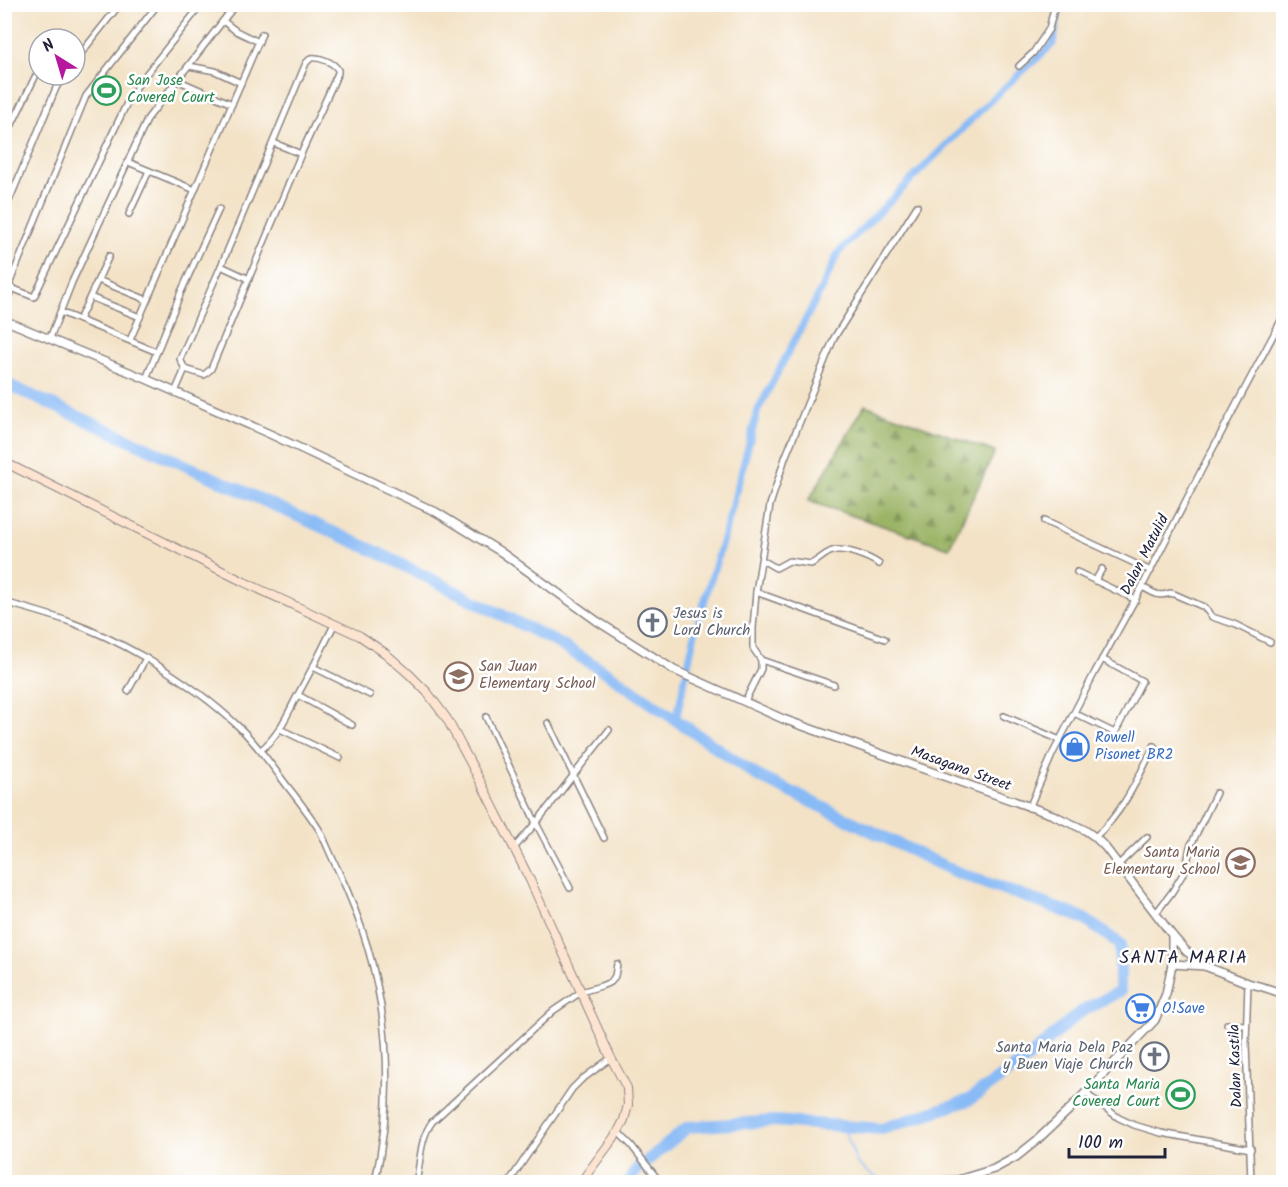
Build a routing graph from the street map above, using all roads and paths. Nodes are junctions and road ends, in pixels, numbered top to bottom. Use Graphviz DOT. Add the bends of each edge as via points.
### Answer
graph roads {
  1 [pos="120,4"];
  2 [pos="158,4"];
  3 [pos="202,4"];
  4 [pos="236,4"];
  5 [pos="1055,4"];
  6 [pos="223,21"];
  7 [pos="262,34"];
  8 [pos="259,42"];
  9 [pos="87,46"];
  10 [pos="189,66"];
  11 [pos="1019,66"];
  12 [pos="177,80"];
  13 [pos="241,83"];
  14 [pos="30,87"];
  15 [pos="57,87"];
  16 [pos="232,104"];
  17 [pos="4,141"];
  18 [pos="274,143"];
  19 [pos="301,154"];
  20 [pos="128,162"];
  21 [pos="149,171"];
  22 [pos="195,190"];
  23 [pos="917,206"];
  24 [pos="219,209"];
  25 [pos="4,213"];
  26 [pos="129,214"];
  27 [pos="109,256"];
  28 [pos="221,266"];
  29 [pos="249,279"];
  30 [pos="98,280"];
  31 [pos="7,286"];
  32 [pos="90,297"];
  33 [pos="147,300"];
  34 [pos="4,307"];
  35 [pos="60,312"];
  36 [pos="1284,315"];
  37 [pos="140,318"];
  38 [pos="4,320"];
  39 [pos="79,320"];
  40 [pos="50,338"];
  41 [pos="130,340"];
  42 [pos="157,352"];
  43 [pos="185,369"];
  44 [pos="146,379"];
  45 [pos="175,392"];
  46 [pos="4,462"];
  47 [pos="1044,521"];
  48 [pos="762,560"];
  49 [pos="879,564"];
  50 [pos="1102,569"];
  51 [pos="1151,571"];
  52 [pos="1077,573"];
  53 [pos="1095,581"];
  54 [pos="1142,587"];
  55 [pos="756,592"];
  56 [pos="1136,600"];
  57 [pos="4,602"];
  58 [pos="334,625"];
  59 [pos="885,639"];
  60 [pos="1270,642"];
  61 [pos="146,658"];
  62 [pos="1102,659"];
  63 [pos="761,660"];
  64 [pos="314,667"];
  65 [pos="834,685"];
  66 [pos="128,691"];
  67 [pos="298,695"];
  68 [pos="370,695"];
  69 [pos="745,701"];
  70 [pos="1074,713"];
  71 [pos="1004,716"];
  72 [pos="486,717"];
  73 [pos="548,723"];
  74 [pos="352,725"];
  75 [pos="280,729"];
  76 [pos="609,730"];
  77 [pos="1060,740"];
  78 [pos="1154,746"];
  79 [pos="261,750"];
  80 [pos="340,758"];
  81 [pos="573,776"];
  82 [pos="1216,793"];
  83 [pos="1029,808"];
  84 [pos="536,823"];
  85 [pos="1095,837"];
  86 [pos="1147,837"];
  87 [pos="604,838"];
  88 [pos="514,848"];
  89 [pos="1119,864"];
  90 [pos="570,888"];
  91 [pos="1156,913"];
  92 [pos="1172,935"];
  93 [pos="617,964"];
  94 [pos="1172,964"];
  95 [pos="1205,966"];
  96 [pos="1248,983"];
  97 [pos="581,992"];
  98 [pos="1284,994"];
  99 [pos="1227,1024"];
  100 [pos="1246,1025"];
  101 [pos="611,1058"];
  102 [pos="1085,1093"];
  103 [pos="618,1132"];
  104 [pos="1251,1149"];
  105 [pos="375,1182"];
  106 [pos="416,1182"];
  107 [pos="509,1182"];
  108 [pos="580,1182"];
  109 [pos="660,1182"];
  110 [pos="927,1182"];
  111 [pos="1251,1182"];
  1 -- 9 [label="street"];
  2 -- 31 [label="street" via="86,96"];
  3 -- 31 [label="street" via="127,103 34,297"];
  4 -- 6 [label="street"];
  5 -- 11 [label="street" via="1049,29"];
  6 -- 8 [label="street"];
  6 -- 10 [label="street"];
  7 -- 8 [label="street"];
  8 -- 13 [label="street"];
  10 -- 12 [label="street"];
  10 -- 13 [label="street" via="216,71"];
  12 -- 16 [label="street"];
  12 -- 20 [label="street" via="148,118"];
  13 -- 16 [label="street"];
  14 -- 17 [label="street"];
  15 -- 25 [label="street"];
  16 -- 22 [label="street"];
  18 -- 19 [label="street"];
  18 -- 19 [label="street" via="306,63 317,58 338,70"];
  18 -- 28 [label="street"];
  19 -- 29 [label="street"];
  20 -- 21 [label="street"];
  20 -- 35 [label="street"];
  21 -- 22 [label="street"];
  21 -- 26 [label="street"];
  22 -- 33 [label="street"];
  23 -- 48 [label="street" via="834,338 785,458 770,505"];
  24 -- 42 [label="street"];
  27 -- 30 [label="street"];
  28 -- 29 [label="street"];
  28 -- 43 [label="street" via="180,359"];
  29 -- 43 [label="street" via="208,372 204,375"];
  30 -- 32 [label="street"];
  30 -- 33 [label="street"];
  31 -- 34 [label="street"];
  32 -- 37 [label="street"];
  32 -- 39 [label="street"];
  33 -- 37 [label="street"];
  35 -- 39 [label="street"];
  35 -- 40 [label="street"];
  36 -- 51 [label="street, Dalan Matulid"];
  37 -- 41 [label="street"];
  38 -- 40 [label="street, Masagana Street"];
  39 -- 41 [label="street"];
  40 -- 44 [label="street, Masagana Street"];
  41 -- 42 [label="street"];
  42 -- 44 [label="street"];
  43 -- 45 [label="street"];
  44 -- 45 [label="street, Masagana Street"];
  45 -- 69 [label="street, Masagana Street" via="436,512 674,669"];
  46 -- 58 [label="main road"];
  47 -- 51 [label="street"];
  48 -- 49 [label="street" via="776,568 789,561 811,564 837,550"];
  48 -- 55 [label="street"];
  50 -- 53 [label="street"];
  51 -- 54 [label="street, Dalan Matulid"];
  52 -- 53 [label="street"];
  53 -- 56 [label="street"];
  54 -- 56 [label="street, Dalan Matulid"];
  54 -- 60 [label="street" via="1163,596 1174,594 1204,607 1212,617"];
  55 -- 59 [label="street"];
  55 -- 63 [label="street" via="753,648"];
  56 -- 62 [label="street, Dalan Matulid"];
  57 -- 61 [label="street" via="72,622"];
  58 -- 64 [label="street"];
  58 -- 88 [label="main road" via="386,653 427,692 447,719"];
  61 -- 66 [label="street"];
  61 -- 79 [label="street" via="195,690"];
  62 -- 70 [label="street, Dalan Matulid"];
  62 -- 70 [label="street" via="1142,681 1115,733"];
  63 -- 65 [label="street"];
  63 -- 69 [label="street" via="761,669"];
  64 -- 67 [label="street"];
  64 -- 68 [label="street"];
  67 -- 74 [label="street"];
  67 -- 75 [label="street"];
  69 -- 83 [label="street, Masagana Street" via="783,719"];
  70 -- 77 [label="street, Dalan Matulid"];
  71 -- 77 [label="street"];
  72 -- 84 [label="street"];
  73 -- 81 [label="street"];
  75 -- 79 [label="street"];
  75 -- 80 [label="street"];
  76 -- 81 [label="street"];
  77 -- 83 [label="street, Dalan Matulid"];
  78 -- 85 [label="street" via="1118,811"];
  79 -- 105 [label="street" via="320,832 356,910 376,976 386,1058 385,1108"];
  81 -- 84 [label="street"];
  81 -- 87 [label="street"];
  82 -- 91 [label="street" via="1190,847 1186,868"];
  83 -- 85 [label="street, Masagana Street" via="1079,826"];
  84 -- 88 [label="street"];
  84 -- 90 [label="street"];
  85 -- 89 [label="street, Masagana Street"];
  86 -- 89 [label="street"];
  88 -- 97 [label="main road"];
  89 -- 91 [label="street, Masagana Street"];
  91 -- 92 [label="street, Masagana Street"];
  92 -- 94 [label="street"];
  92 -- 95 [label="street, Masagana Street"];
  93 -- 97 [label="street" via="611,982"];
  94 -- 95 [label="street"];
  94 -- 102 [label="street" via="1155,1020"];
  95 -- 96 [label="street"];
  96 -- 98 [label="street"];
  96 -- 100 [label="street, Dalan Kastila"];
  97 -- 101 [label="main road"];
  97 -- 106 [label="street" via="553,1011 432,1122 421,1148"];
  99 -- 100 [label="street"];
  100 -- 104 [label="street, Dalan Kastila"];
  101 -- 103 [label="main road" via="627,1088 628,1105"];
  101 -- 107 [label="street" via="572,1089"];
  102 -- 104 [label="street" via="1134,1125"];
  102 -- 110 [label="street" via="1016,1157 966,1178"];
  103 -- 108 [label="main road"];
  103 -- 109 [label="street"];
  104 -- 111 [label="street, Dalan Kastila"];
}
